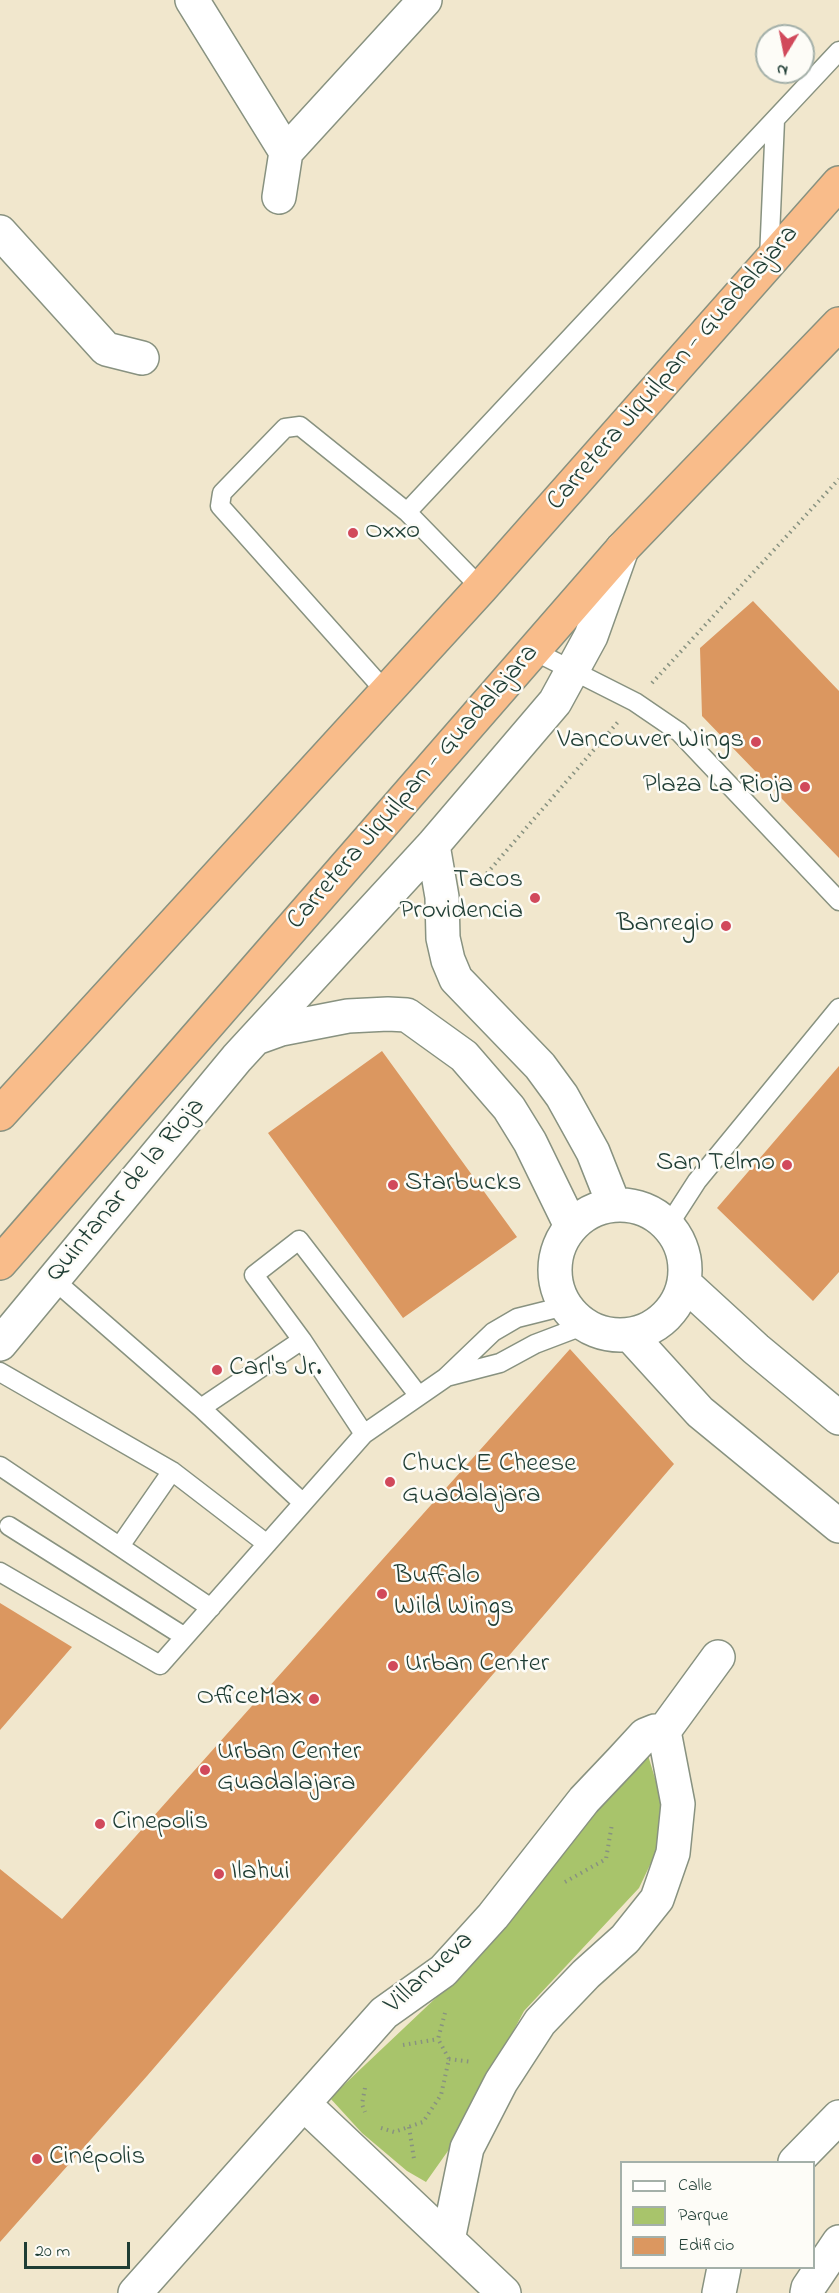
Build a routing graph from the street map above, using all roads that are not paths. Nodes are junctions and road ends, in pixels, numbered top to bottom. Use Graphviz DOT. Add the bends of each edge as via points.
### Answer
graph roads {
  1 [pos="192,0"];
  2 [pos="425,0"];
  3 [pos="839,51"];
  4 [pos="775,120"];
  5 [pos="286,152"];
  6 [pos="839,183"];
  7 [pos="279,197"];
  8 [pos="0,232"];
  9 [pos="769,260"];
  10 [pos="839,324"];
  11 [pos="142,358"];
  12 [pos="407,512"];
  13 [pos="622,549"];
  14 [pos="481,588"];
  15 [pos="534,651"];
  16 [pos="574,670"];
  17 [pos="386,692"];
  18 [pos="434,845"];
  19 [pos="839,901"];
  20 [pos="838,1009"];
  21 [pos="255,1039"];
  22 [pos="562,1096"];
  23 [pos="0,1114"];
  24 [pos="519,1124"];
  25 [pos="614,1205"];
  26 [pos="571,1226"];
  27 [pos="668,1226"];
  28 [pos="0,1263"];
  29 [pos="54,1280"];
  30 [pos="684,1283"];
  31 [pos="575,1316"];
  32 [pos="630,1335"];
  33 [pos="302,1340"];
  34 [pos="0,1344"];
  35 [pos="0,1372"];
  36 [pos="445,1378"];
  37 [pos="419,1396"];
  38 [pos="201,1408"];
  39 [pos="839,1418"];
  40 [pos="364,1434"];
  41 [pos="0,1466"];
  42 [pos="172,1471"];
  43 [pos="303,1503"];
  44 [pos="9,1526"];
  45 [pos="839,1526"];
  46 [pos="267,1544"];
  47 [pos="120,1546"];
  48 [pos="0,1572"];
  49 [pos="211,1608"];
  50 [pos="185,1637"];
  51 [pos="718,1657"];
  52 [pos="664,1731"];
  53 [pos="304,2104"];
  54 [pos="839,2117"];
  55 [pos="797,2161"];
  56 [pos="448,2240"];
  57 [pos="839,2242"];
  58 [pos="135,2293"];
  59 [pos="504,2293"];
  60 [pos="807,2293"];
  1 -- 5 [label="street"];
  2 -- 5 [label="street"];
  3 -- 4 [label="lane"];
  4 -- 9 [label="lane"];
  4 -- 12 [label="lane"];
  5 -- 7 [label="street"];
  6 -- 9 [label="highway, Carretera Jiquilpan - Guadalajara"];
  8 -- 11 [label="street" via="106,349"];
  9 -- 14 [label="highway, Carretera Jiquilpan - Guadalajara"];
  10 -- 13 [label="highway, Carretera Jiquilpan - Guadalajara"];
  12 -- 14 [label="lane"];
  12 -- 17 [label="lane" via="300,426 285,428 222,493 220,506"];
  13 -- 15 [label="highway, Carretera Jiquilpan - Guadalajara"];
  13 -- 16 [label="street, Quintanar de la Rioja"];
  14 -- 17 [label="highway, Carretera Jiquilpan - Guadalajara"];
  15 -- 16 [label="lane"];
  15 -- 28 [label="highway, Carretera Jiquilpan - Guadalajara"];
  16 -- 18 [label="street, Quintanar de la Rioja" via="555,702"];
  16 -- 19 [label="lane" via="635,702 679,732"];
  17 -- 23 [label="highway, Carretera Jiquilpan - Guadalajara"];
  18 -- 21 [label="street, Quintanar de la Rioja"];
  18 -- 22 [label="street" via="443,938 456,979 540,1066"];
  20 -- 27 [label="lane" via="697,1180"];
  21 -- 24 [label="street, Quintanar de la Rioja" via="281,1029 348,1016 407,1015 464,1056"];
  21 -- 29 [label="street, Quintanar de la Rioja"];
  22 -- 24 [label="street"];
  22 -- 25 [label="street" via="593,1152"];
  24 -- 26 [label="street, Quintanar de la Rioja"];
  25 -- 26 [label="street" via="591,1212"];
  25 -- 27 [label="street" via="634,1206"];
  26 -- 31 [label="street" via="559,1245 555,1265 556,1287"];
  27 -- 30 [label="street" via="685,1263"];
  29 -- 34 [label="street, Quintanar de la Rioja"];
  29 -- 38 [label="lane"];
  30 -- 32 [label="street" via="665,1318"];
  30 -- 39 [label="street"];
  31 -- 32 [label="street" via="599,1332"];
  31 -- 36 [label="lane" via="500,1363"];
  31 -- 36 [label="lane" via="517,1318 493,1332"];
  32 -- 45 [label="street" via="700,1412"];
  33 -- 37 [label="lane" via="254,1275 299,1240"];
  33 -- 38 [label="lane"];
  33 -- 40 [label="lane"];
  35 -- 42 [label="lane"];
  36 -- 37 [label="lane"];
  37 -- 40 [label="lane"];
  38 -- 43 [label="lane"];
  40 -- 43 [label="lane"];
  41 -- 47 [label="lane"];
  42 -- 46 [label="lane"];
  42 -- 47 [label="lane"];
  43 -- 46 [label="lane"];
  44 -- 50 [label="lane"];
  46 -- 49 [label="lane"];
  47 -- 49 [label="lane"];
  48 -- 50 [label="lane" via="160,1665"];
  49 -- 50 [label="lane"];
  51 -- 52 [label="street"];
  52 -- 53 [label="street, Villanueva" via="645,1735 585,1800 457,1955 442,1971 384,2013"];
  52 -- 56 [label="street" via="678,1804 673,1853 657,1899 625,1939 540,2022 501,2082 467,2148"];
  53 -- 56 [label="street"];
  53 -- 58 [label="street, Villanueva"];
  54 -- 55 [label="street"];
  56 -- 59 [label="street"];
  57 -- 60 [label="street"];
}
